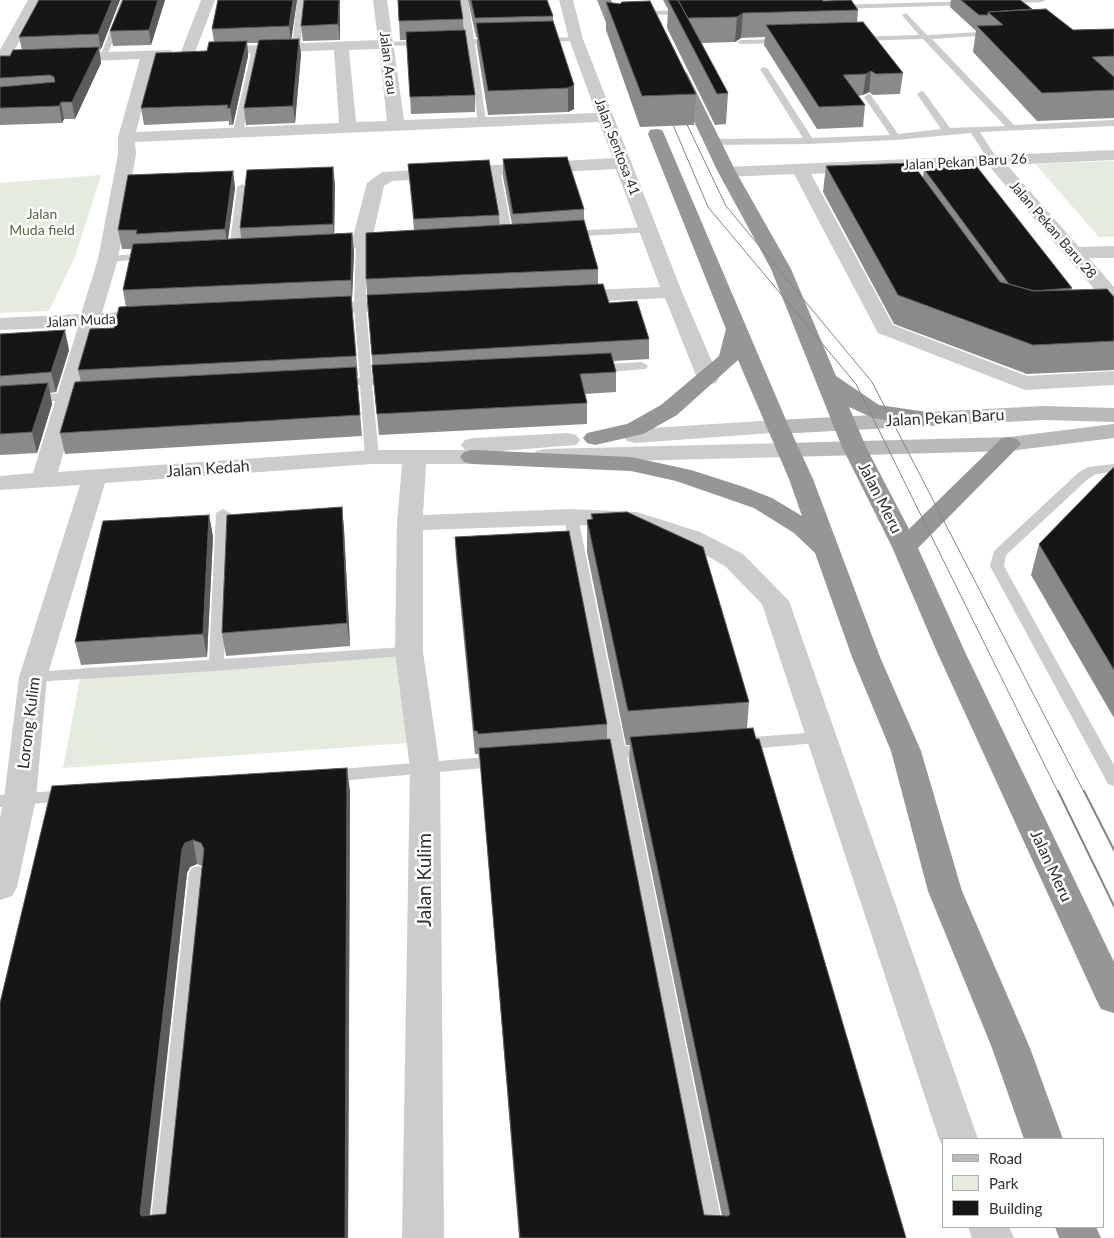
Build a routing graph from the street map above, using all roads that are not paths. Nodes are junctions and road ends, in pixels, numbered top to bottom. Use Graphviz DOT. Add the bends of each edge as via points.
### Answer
graph roads {
  1 [pos="35,0"];
  2 [pos="125,0"];
  3 [pos="208,0"];
  4 [pos="301,0"];
  5 [pos="380,0"];
  6 [pos="464,0"];
  7 [pos="566,0"];
  8 [pos="604,0"];
  9 [pos="644,0"];
  10 [pos="846,0"];
  11 [pos="1042,0"];
  12 [pos="935,2"];
  13 [pos="984,2"];
  14 [pos="994,2"];
  15 [pos="897,3"];
  16 [pos="851,7"];
  17 [pos="832,8"];
  18 [pos="698,12"];
  19 [pos="906,14"];
  20 [pos="653,19"];
  21 [pos="614,26"];
  22 [pos="1001,33"];
  23 [pos="925,37"];
  24 [pos="576,39"];
  25 [pos="848,39"];
  26 [pos="528,40"];
  27 [pos="790,40"];
  28 [pos="509,41"];
  29 [pos="470,42"];
  30 [pos="741,42"];
  31 [pos="386,44"];
  32 [pos="341,46"];
  33 [pos="296,48"];
  34 [pos="256,49"];
  35 [pos="188,52"];
  36 [pos="149,54"];
  37 [pos="103,56"];
  38 [pos="672,58"];
  39 [pos="1,60"];
  40 [pos="764,68"];
  41 [pos="921,94"];
  42 [pos="868,98"];
  43 [pos="606,117"];
  44 [pos="482,121"];
  45 [pos="1114,123"];
  46 [pos="396,125"];
  47 [pos="1011,127"];
  48 [pos="348,128"];
  49 [pos="973,129"];
  50 [pos="947,130"];
  51 [pos="238,132"];
  52 [pos="656,134"];
  53 [pos="896,136"];
  54 [pos="126,137"];
  55 [pos="809,141"];
  56 [pos="712,142"];
  57 [pos="1114,155"];
  58 [pos="993,160"];
  59 [pos="623,163"];
  60 [pos="495,169"];
  61 [pos="800,169"];
  62 [pos="727,172"];
  63 [pos="242,187"];
  64 [pos="649,230"];
  65 [pos="555,235"];
  66 [pos="508,238"];
  67 [pos="361,244"];
  68 [pos="234,251"];
  69 [pos="1114,252"];
  70 [pos="1074,253"];
  71 [pos="166,255"];
  72 [pos="108,259"];
  73 [pos="672,292"];
  74 [pos="545,298"];
  75 [pos="428,304"];
  76 [pos="1111,306"];
  77 [pos="360,307"];
  78 [pos="292,311"];
  79 [pos="176,316"];
  80 [pos="89,320"];
  81 [pos="0,324"];
  82 [pos="736,329"];
  83 [pos="642,366"];
  84 [pos="582,370"];
  85 [pos="708,378"];
  86 [pos="1114,378"];
  87 [pos="405,379"];
  88 [pos="827,380"];
  89 [pos="365,382"];
  90 [pos="325,384"];
  91 [pos="76,396"];
  92 [pos="0,400"];
  93 [pos="1114,415"];
  94 [pos="927,419"];
  95 [pos="844,424"];
  96 [pos="1114,431"];
  97 [pos="595,438"];
  98 [pos="782,439"];
  99 [pos="1008,444"];
  100 [pos="854,447"];
  101 [pos="415,456"];
  102 [pos="372,457"];
  103 [pos="472,457"];
  104 [pos="1114,468"];
  105 [pos="95,477"];
  106 [pos="43,480"];
  107 [pos="0,483"];
  108 [pos="223,513"];
  109 [pos="571,516"];
  110 [pos="410,524"];
  111 [pos="906,547"];
  112 [pos="409,652"];
  113 [pos="866,657"];
  114 [pos="216,666"];
  115 [pos="32,677"];
  116 [pos="822,738"];
  117 [pos="724,745"];
  118 [pos="666,749"];
  119 [pos="617,753"];
  120 [pos="579,756"];
  121 [pos="512,761"];
  122 [pos="425,768"];
  123 [pos="307,777"];
  124 [pos="1114,780"];
  125 [pos="80,795"];
  126 [pos="10,800"];
  127 [pos="198,873"];
  128 [pos="0,887"];
  129 [pos="1114,999"];
  130 [pos="959,1138"];
  131 [pos="1044,1138"];
  132 [pos="160,1238"];
  133 [pos="423,1238"];
  134 [pos="714,1238"];
  1 -- 39 [label="street"];
  2 -- 37 [label="lane"];
  3 -- 35 [label="street"];
  4 -- 33 [label="lane"];
  5 -- 31 [label="street, Jalan Arau"];
  6 -- 29 [label="lane"];
  7 -- 24 [label="street, Jalan Sentosa 41"];
  8 -- 21 [label="highway"];
  9 -- 20 [label="highway"];
  10 -- 16 [label="lane"];
  11 -- 14 [label="lane"];
  12 -- 13 [label="lane"];
  12 -- 15 [label="lane"];
  15 -- 16 [label="lane"];
  16 -- 17 [label="lane"];
  18 -- 20 [label="lane" via="688,9"];
  19 -- 23 [label="lane"];
  22 -- 23 [label="lane"];
  23 -- 25 [label="lane"];
  23 -- 47 [label="lane"];
  24 -- 26 [label="lane"];
  24 -- 43 [label="street, Jalan Sentosa 41"];
  27 -- 30 [label="lane"];
  28 -- 29 [label="lane"];
  29 -- 31 [label="lane"];
  29 -- 44 [label="lane"];
  31 -- 32 [label="street"];
  31 -- 46 [label="street, Jalan Arau"];
  32 -- 33 [label="street"];
  32 -- 48 [label="street"];
  33 -- 34 [label="street"];
  34 -- 35 [label="street"];
  34 -- 51 [label="lane"];
  35 -- 36 [label="street"];
  36 -- 37 [label="street"];
  36 -- 54 [label="street"];
  37 -- 39 [label="street"];
  38 -- 56 [label="highway, Jalan Meru"];
  40 -- 55 [label="lane"];
  41 -- 50 [label="lane"];
  42 -- 53 [label="lane"];
  43 -- 44 [label="street"];
  43 -- 59 [label="street, Jalan Sentosa 41"];
  44 -- 46 [label="street"];
  45 -- 47 [label="lane"];
  46 -- 48 [label="street"];
  47 -- 49 [label="lane"];
  48 -- 51 [label="street"];
  49 -- 50 [label="lane"];
  49 -- 58 [label="lane"];
  50 -- 53 [label="lane"];
  51 -- 54 [label="street"];
  52 -- 82 [label="highway"];
  53 -- 55 [label="lane"];
  54 -- 72 [label="street" via="127,154"];
  55 -- 56 [label="lane"];
  56 -- 62 [label="highway, Jalan Meru"];
  57 -- 58 [label="street, Jalan Pekan Baru 26"];
  58 -- 61 [label="street, Jalan Pekan Baru 26" via="902,168"];
  58 -- 70 [label="street, Jalan Pekan Baru 28"];
  59 -- 60 [label="street"];
  59 -- 64 [label="street, Jalan Sentosa 41"];
  60 -- 66 [label="lane"];
  60 -- 67 [label="street" via="396,174 380,179 376,183"];
  61 -- 62 [label="street, Jalan Pekan Baru 26"];
  61 -- 86 [label="street" via="885,329 1025,383"];
  62 -- 88 [label="highway, Jalan Meru" via="781,269"];
  63 -- 68 [label="lane"];
  64 -- 65 [label="lane"];
  64 -- 73 [label="street, Jalan Sentosa 41"];
  67 -- 77 [label="lane"];
  69 -- 70 [label="street"];
  70 -- 76 [label="street, Jalan Pekan Baru 28"];
  71 -- 72 [label="lane"];
  72 -- 80 [label="street"];
  73 -- 74 [label="street"];
  73 -- 85 [label="street, Jalan Sentosa 41"];
  75 -- 77 [label="street"];
  77 -- 78 [label="street"];
  77 -- 89 [label="lane"];
  79 -- 80 [label="street, Jalan Muda"];
  80 -- 81 [label="street, Jalan Muda"];
  80 -- 91 [label="street"];
  82 -- 85 [label="highway" via="729,358"];
  82 -- 98 [label="highway"];
  83 -- 84 [label="lane"];
  85 -- 97 [label="highway" via="669,410 635,430"];
  87 -- 89 [label="lane"];
  88 -- 94 [label="highway" via="873,411"];
  88 -- 95 [label="highway, Jalan Meru"];
  89 -- 90 [label="lane"];
  89 -- 102 [label="lane"];
  91 -- 92 [label="lane"];
  91 -- 106 [label="street"];
  93 -- 94 [label="street, Jalan Pekan Baru" via="1044,413"];
  94 -- 95 [label="street, Jalan Pekan Baru"];
  95 -- 98 [label="street, Jalan Pekan Baru"];
  95 -- 100 [label="highway, Jalan Meru"];
  96 -- 99 [label="street, Jalan Pekan Baru"];
  97 -- 98 [label="street"];
  97 -- 101 [label="street" via="473,445"];
  98 -- 100 [label="street, Jalan Pekan Baru"];
  98 -- 103 [label="street"];
  98 -- 113 [label="highway" via="801,479"];
  99 -- 100 [label="street, Jalan Pekan Baru"];
  99 -- 111 [label="highway"];
  100 -- 111 [label="highway, Jalan Meru"];
  101 -- 102 [label="street, Jalan Kedah"];
  101 -- 103 [label="street"];
  101 -- 110 [label="street, Jalan Kulim"];
  102 -- 105 [label="street, Jalan Kedah"];
  103 -- 113 [label="highway" via="631,464 682,475 735,492 784,514 826,549"];
  104 -- 124 [label="lane" via="1093,470 1083,476 999,554 997,566"];
  105 -- 106 [label="street, Jalan Kedah"];
  105 -- 115 [label="street, Lorong Kulim"];
  106 -- 107 [label="street, Jalan Kedah"];
  108 -- 114 [label="lane"];
  109 -- 110 [label="street"];
  109 -- 116 [label="street" via="637,520 691,537 734,560 774,601"];
  109 -- 119 [label="lane"];
  110 -- 112 [label="street, Jalan Kulim"];
  111 -- 129 [label="highway, Jalan Meru" via="951,652"];
  112 -- 114 [label="lane"];
  112 -- 122 [label="street, Jalan Kulim"];
  113 -- 131 [label="highway" via="906,750 946,891 1011,1048"];
  114 -- 115 [label="lane"];
  115 -- 126 [label="street, Lorong Kulim"];
  116 -- 117 [label="lane"];
  116 -- 130 [label="street"];
  118 -- 119 [label="lane"];
  119 -- 120 [label="lane"];
  119 -- 134 [label="lane"];
  121 -- 122 [label="lane"];
  122 -- 123 [label="lane"];
  122 -- 133 [label="street, Jalan Kulim"];
  125 -- 126 [label="lane"];
  126 -- 128 [label="street, Lorong Kulim"];
  127 -- 132 [label="lane"];
}
